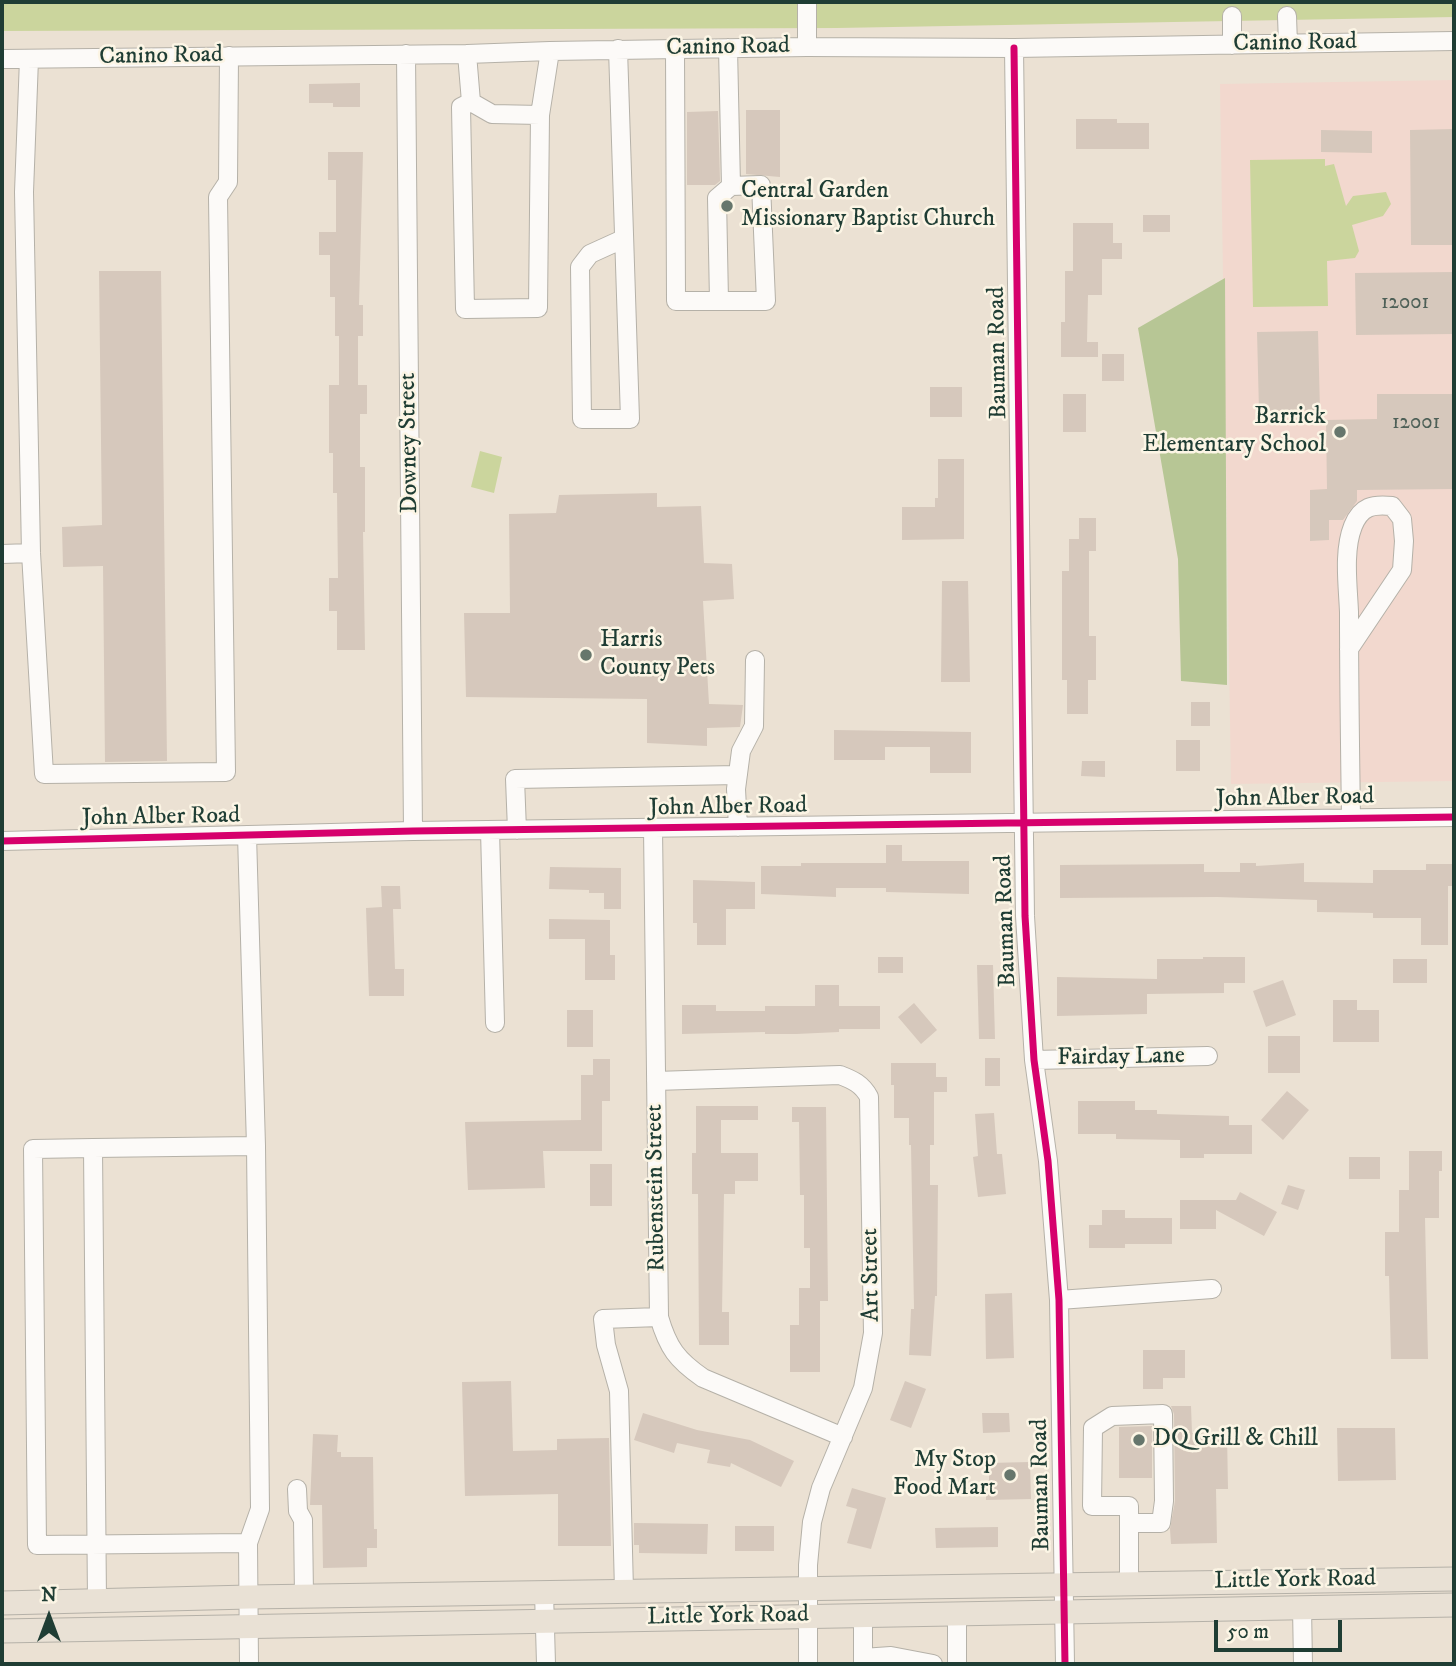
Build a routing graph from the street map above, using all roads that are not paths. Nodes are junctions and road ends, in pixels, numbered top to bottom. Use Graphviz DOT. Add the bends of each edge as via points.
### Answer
graph roads {
  1 [pos="807,2"];
  2 [pos="1231,16"];
  3 [pos="1287,16"];
  4 [pos="1454,41"];
  5 [pos="1288,44"];
  6 [pos="1232,45"];
  7 [pos="807,47"];
  8 [pos="728,48"];
  9 [pos="1014,48"];
  10 [pos="618,49"];
  11 [pos="675,49"];
  12 [pos="550,51"];
  13 [pos="406,54"];
  14 [pos="467,54"];
  15 [pos="229,56"];
  16 [pos="2,59"];
  17 [pos="29,59"];
  18 [pos="471,102"];
  19 [pos="540,115"];
  20 [pos="731,186"];
  21 [pos="623,239"];
  22 [pos="719,301"];
  23 [pos="31,553"];
  24 [pos="2,554"];
  25 [pos="1349,649"];
  26 [pos="755,660"];
  27 [pos="738,775"];
  28 [pos="1454,817"];
  29 [pos="1351,818"];
  30 [pos="1023,824"];
  31 [pos="737,827"];
  32 [pos="653,828"];
  33 [pos="490,830"];
  34 [pos="517,830"];
  35 [pos="413,831"];
  36 [pos="247,835"];
  37 [pos="2,841"];
  38 [pos="495,1023"];
  39 [pos="1208,1056"];
  40 [pos="1034,1060"];
  41 [pos="656,1081"];
  42 [pos="256,1146"];
  43 [pos="93,1148"];
  44 [pos="1212,1289"];
  45 [pos="1059,1300"];
  46 [pos="659,1317"];
  47 [pos="844,1437"];
  48 [pos="1061,1446"];
  49 [pos="1093,1446"];
  50 [pos="297,1489"];
  51 [pos="1129,1523"];
  52 [pos="248,1543"];
  53 [pos="97,1545"];
  54 [pos="1454,1579"];
  55 [pos="1129,1583"];
  56 [pos="1063,1584"];
  57 [pos="808,1588"];
  58 [pos="624,1591"];
  59 [pos="544,1592"];
  60 [pos="304,1596"];
  61 [pos="249,1597"];
  62 [pos="97,1601"];
  63 [pos="2,1603"];
  64 [pos="1454,1605"];
  65 [pos="1302,1607"];
  66 [pos="1064,1612"];
  67 [pos="957,1613"];
  68 [pos="863,1615"];
  69 [pos="807,1616"];
  70 [pos="545,1621"];
  71 [pos="248,1626"];
  72 [pos="2,1631"];
  73 [pos="863,1661"];
  74 [pos="249,1664"];
  75 [pos="545,1664"];
  76 [pos="808,1664"];
  77 [pos="933,1664"];
  78 [pos="957,1664"];
  79 [pos="1065,1664"];
  80 [pos="1303,1664"];
  1 -- 7 [label="street"];
  2 -- 6 [label="street"];
  3 -- 5 [label="street"];
  4 -- 5 [label="street, Canino Road"];
  5 -- 6 [label="street, Canino Road"];
  6 -- 9 [label="street, Canino Road"];
  7 -- 8 [label="street, Canino Road"];
  7 -- 9 [label="street, Canino Road"];
  8 -- 11 [label="street, Canino Road"];
  8 -- 20 [label="street"];
  9 -- 30 [label="street, Bauman Road"];
  10 -- 11 [label="street, Canino Road"];
  10 -- 12 [label="street, Canino Road"];
  10 -- 21 [label="street"];
  11 -- 22 [label="street" via="676,301"];
  12 -- 14 [label="street, Canino Road"];
  12 -- 19 [label="street"];
  13 -- 14 [label="street, Canino Road"];
  13 -- 15 [label="street, Canino Road"];
  13 -- 35 [label="street, Downey Street"];
  14 -- 18 [label="street"];
  15 -- 17 [label="street, Canino Road"];
  15 -- 23 [label="street" via="228,182 218,197 226,772 44,774"];
  16 -- 17 [label="street, Canino Road"];
  17 -- 23 [label="street" via="24,192"];
  18 -- 19 [label="street" via="492,114"];
  18 -- 19 [label="street" via="461,107 465,309 538,308"];
  20 -- 22 [label="street" via="717,198"];
  20 -- 22 [label="street" via="761,185 766,301"];
  21 -- 21 [label="street" via="630,419 582,419 580,267 590,254"];
  23 -- 24 [label="street"];
  25 -- 25 [label="street" via="1348,551 1353,526 1365,509 1375,504 1392,506 1402,519 1402,570"];
  25 -- 29 [label="street"];
  26 -- 27 [label="street" via="754,726 741,751"];
  27 -- 31 [label="street"];
  27 -- 34 [label="street" via="515,779"];
  28 -- 29 [label="street, John Alber Road"];
  29 -- 30 [label="street, John Alber Road"];
  30 -- 31 [label="street, John Alber Road"];
  30 -- 40 [label="street, Bauman Road"];
  31 -- 32 [label="street, John Alber Road"];
  32 -- 34 [label="street, John Alber Road"];
  32 -- 41 [label="street, Rubenstein Street"];
  33 -- 34 [label="street, John Alber Road"];
  33 -- 35 [label="street, John Alber Road"];
  33 -- 38 [label="street"];
  35 -- 36 [label="street, John Alber Road"];
  36 -- 37 [label="street, John Alber Road"];
  36 -- 42 [label="street"];
  39 -- 40 [label="street, Fairday Lane"];
  40 -- 45 [label="street, Bauman Road"];
  41 -- 46 [label="street, Rubenstein Street"];
  41 -- 47 [label="street, Art Street" via="840,1075 864,1088 870,1110 873,1333 863,1388"];
  42 -- 43 [label="street"];
  42 -- 52 [label="street" via="260,1509"];
  43 -- 53 [label="street"];
  43 -- 53 [label="street" via="33,1149 33,1163 37,1545"];
  44 -- 45 [label="street"];
  45 -- 48 [label="street, Bauman Road"];
  46 -- 47 [label="street, Rubenstein Street" via="672,1351 703,1378"];
  46 -- 58 [label="street" via="603,1319 619,1391"];
  47 -- 57 [label="street, Art Street" via="821,1488 812,1522"];
  48 -- 49 [label="street"];
  48 -- 56 [label="street, Bauman Road"];
  49 -- 51 [label="street" via="1092,1506 1129,1506"];
  49 -- 51 [label="street" via="1093,1429 1112,1416 1163,1414 1161,1523"];
  50 -- 60 [label="street" via="303,1520"];
  51 -- 55 [label="street"];
  52 -- 53 [label="street"];
  52 -- 61 [label="street"];
  53 -- 62 [label="street"];
  54 -- 55 [label="main road, Little York Road"];
  55 -- 56 [label="main road, Little York Road"];
  56 -- 57 [label="main road, Little York Road"];
  56 -- 66 [label="street, Bauman Road"];
  57 -- 58 [label="main road, Little York Road"];
  57 -- 69 [label="street, Art Street"];
  58 -- 59 [label="main road, Little York Road"];
  59 -- 60 [label="main road, Little York Road"];
  59 -- 70 [label="street"];
  60 -- 61 [label="main road, Little York Road"];
  61 -- 62 [label="main road, Little York Road"];
  61 -- 71 [label="street"];
  62 -- 63 [label="main road, Little York Road"];
  64 -- 65 [label="main road, Little York Road"];
  65 -- 66 [label="main road, Little York Road"];
  65 -- 80 [label="street"];
  66 -- 67 [label="main road, Little York Road"];
  66 -- 79 [label="street, Bauman Road"];
  67 -- 68 [label="main road, Little York Road"];
  67 -- 78 [label="street"];
  68 -- 69 [label="main road, Little York Road"];
  68 -- 73 [label="street"];
  69 -- 70 [label="main road, Little York Road"];
  69 -- 76 [label="street, Art Street"];
  70 -- 71 [label="main road, Little York Road"];
  70 -- 75 [label="street"];
  71 -- 72 [label="main road, Little York Road"];
  71 -- 74 [label="street"];
  73 -- 77 [label="street" via="891,1656"];
}
